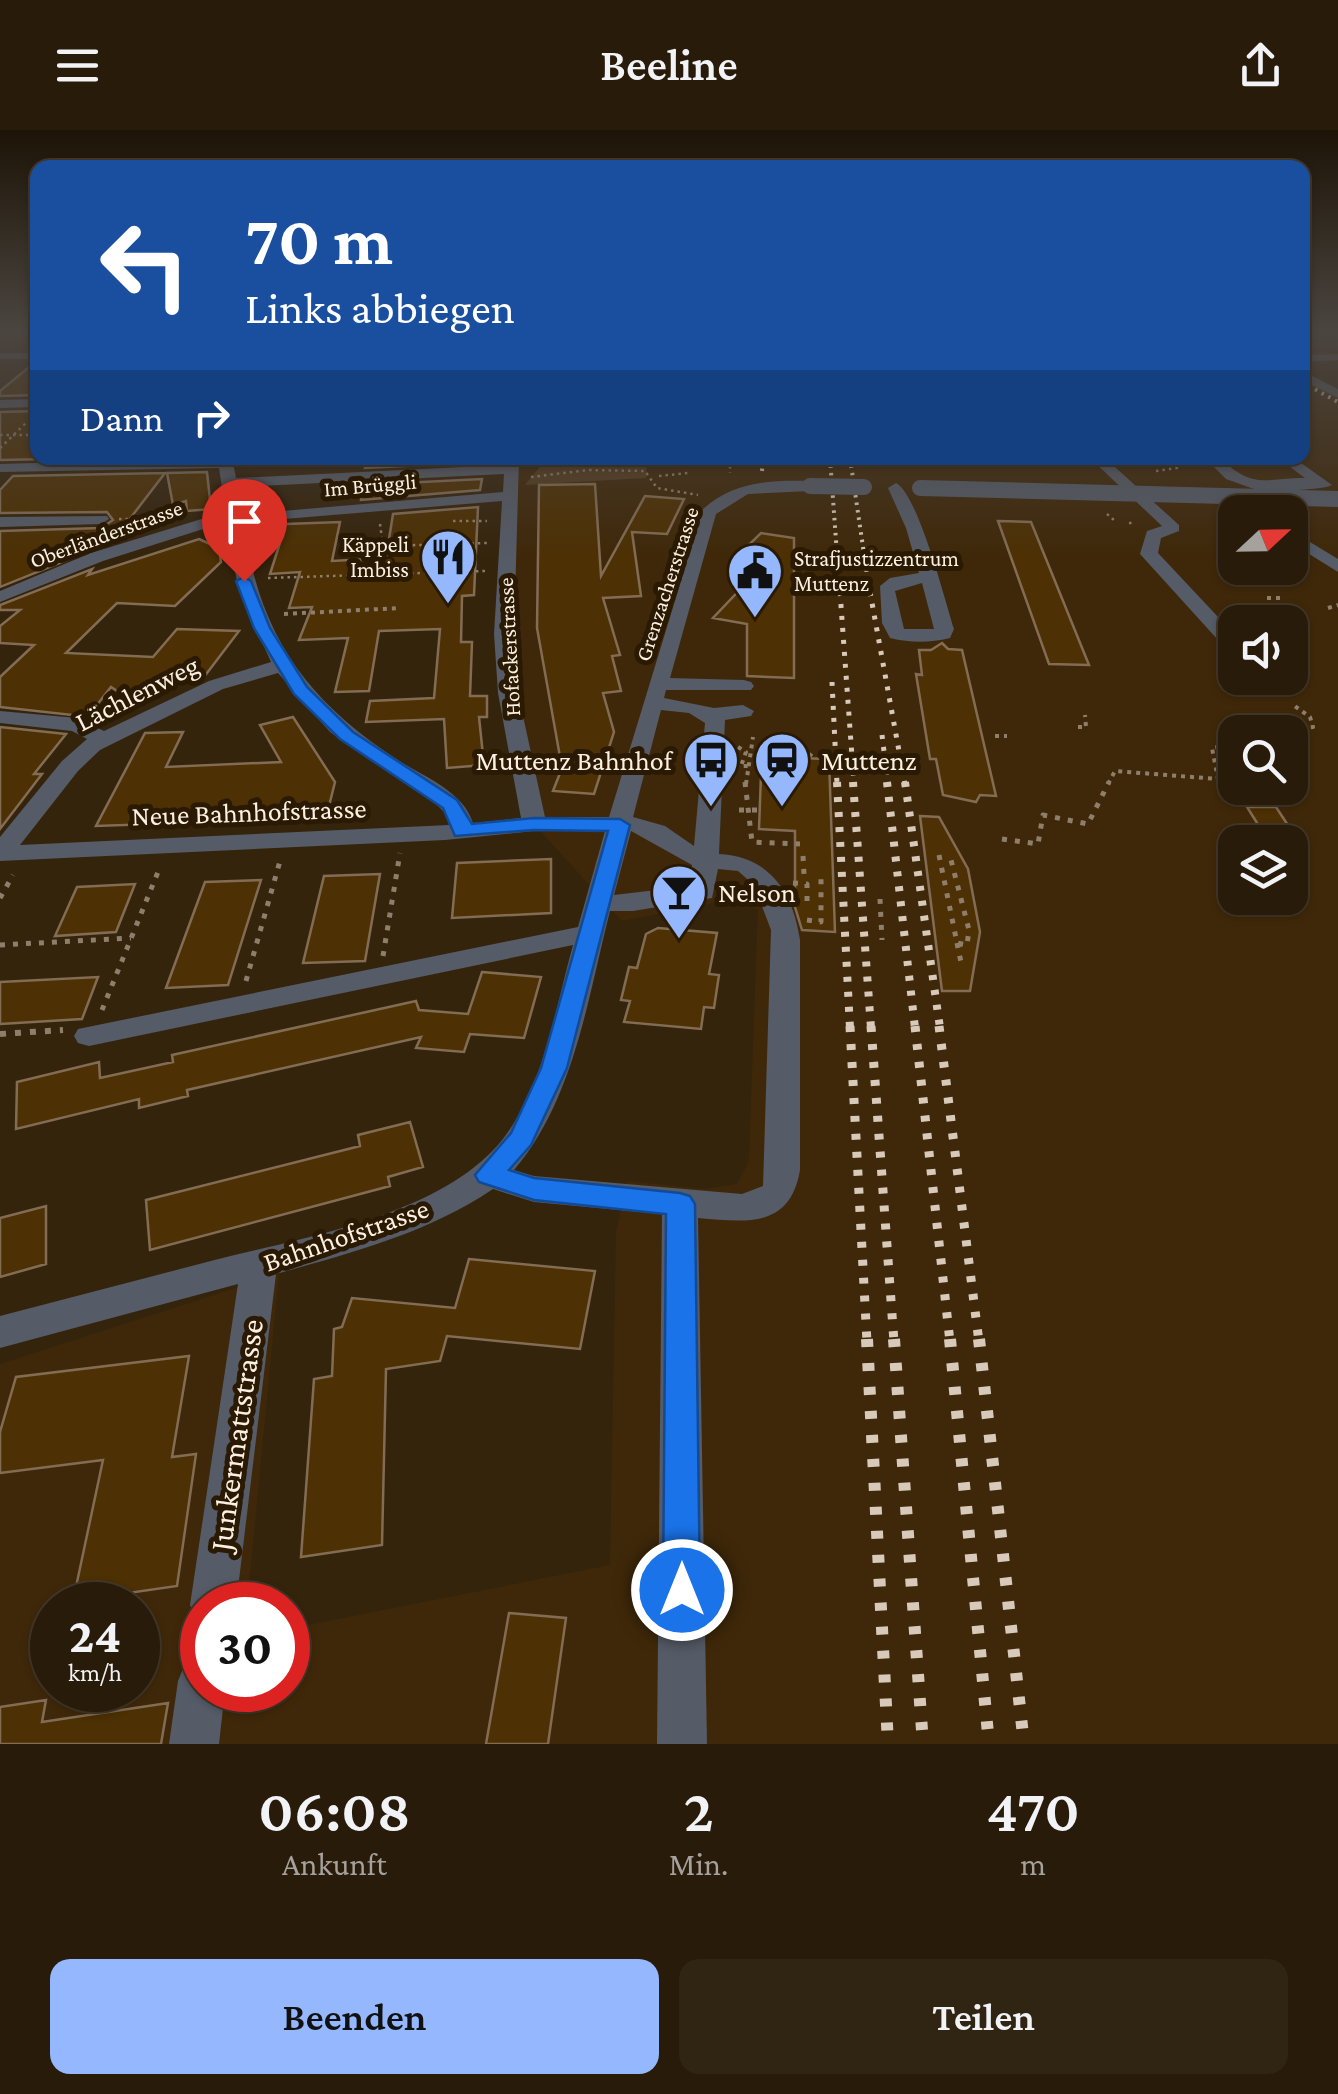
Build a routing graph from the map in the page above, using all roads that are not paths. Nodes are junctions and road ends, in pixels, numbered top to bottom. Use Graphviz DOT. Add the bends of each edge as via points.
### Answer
graph roads {
  1 [pos="84,465"];
  2 [pos="226,465"];
  3 [pos="485,465"];
  4 [pos="512,465"];
  5 [pos="1106,465"];
  6 [pos="1220,465"];
  7 [pos="1295,465"];
  8 [pos="0,468"];
  9 [pos="270,481"];
  10 [pos="230,483"];
  11 [pos="1321,483"];
  12 [pos="896,488"];
  13 [pos="1266,488"];
  14 [pos="1261,495"];
  15 [pos="509,496"];
  16 [pos="1218,496"];
  17 [pos="1308,497"];
  18 [pos="1338,497"];
  19 [pos="269,516"];
  20 [pos="101,519"];
  21 [pos="232,520"];
  22 [pos="0,522"];
  23 [pos="1308,547"];
  24 [pos="1338,568"];
  25 [pos="928,577"];
  26 [pos="0,598"];
  27 [pos="1218,629"];
  28 [pos="283,665"];
  29 [pos="744,686"];
  30 [pos="655,694"];
  31 [pos="743,711"];
  32 [pos="712,715"];
  33 [pos="0,718"];
  34 [pos="104,739"];
  35 [pos="534,824"];
  36 [pos="620,825"];
  37 [pos="462,832"];
  38 [pos="1,852"];
  39 [pos="706,861"];
  40 [pos="595,918"];
  41 [pos="88,1029"];
  42 [pos="489,1175"];
  43 [pos="680,1204"];
  44 [pos="259,1265"];
  45 [pos="0,1332"];
  46 [pos="216,1582"];
  47 [pos="198,1712"];
  48 [pos="194,1744"];
  49 [pos="682,1744"];
  1 -- 8 [label="street"];
  2 -- 10 [label="street"];
  3 -- 9 [label="street, Hofackerstrasse"];
  4 -- 15 [label="street, Hofackerstrasse"];
  5 -- 27 [label="street" via="1173,528 1152,535 1149,554"];
  6 -- 13 [label="street"];
  7 -- 11 [label="street"];
  9 -- 10 [label="street, Hofackerstrasse"];
  9 -- 19 [label="street"];
  10 -- 21 [label="street"];
  11 -- 13 [label="street"];
  11 -- 18 [label="street"];
  12 -- 16 [label="street, Grenzacherstrasse, bridge"];
  12 -- 25 [label="street"];
  12 -- 30 [label="street, Grenzacherstrasse, bridge" via="746,489 722,498 708,512"];
  13 -- 14 [label="street"];
  15 -- 19 [label="street, Im Brüggli"];
  15 -- 35 [label="street, Hofackerstrasse" via="508,692"];
  17 -- 18 [label="street, Grenzacherstrasse, bridge"];
  19 -- 21 [label="street, Im Brüggli"];
  20 -- 22 [label="street"];
  21 -- 26 [label="street, Oberländerstrasse" via="97,557"];
  21 -- 28 [label="street" via="244,581"];
  23 -- 24 [label="street"];
  28 -- 34 [label="street, Lächlenweg" via="216,685"];
  28 -- 37 [label="street" via="347,736 450,804"];
  29 -- 30 [label="street"];
  30 -- 32 [label="street"];
  30 -- 36 [label="street, Bahnhofstrasse"];
  31 -- 32 [label="street"];
  32 -- 39 [label="street"];
  33 -- 34 [label="street" via="77,725"];
  34 -- 38 [label="street, Lächlenweg" via="70,766"];
  35 -- 36 [label="street, Neue Bahnhofstrasse"];
  35 -- 37 [label="street, Neue Bahnhofstrasse"];
  36 -- 39 [label="street, Neue Bahnhofstrasse" via="645,824"];
  36 -- 40 [label="street, Bahnhofstrasse"];
  37 -- 38 [label="street, Neue Bahnhofstrasse"];
  39 -- 40 [label="street" via="702,892"];
  39 -- 43 [label="street, Neue Bahnhofstrasse" via="746,865 765,882 784,917 783,1170 779,1192 763,1203"];
  40 -- 41 [label="street"];
  40 -- 42 [label="street, Bahnhofstrasse" via="542,1098 522,1138"];
  42 -- 43 [label="street, Neue Bahnhofstrasse" via="534,1189"];
  42 -- 44 [label="street, Bahnhofstrasse" via="358,1238"];
  43 -- 49 [label="street"];
  44 -- 45 [label="street, Bahnhofstrasse"];
  44 -- 46 [label="street, Junkermattstrasse"];
  47 -- 48 [label="street"];
}
